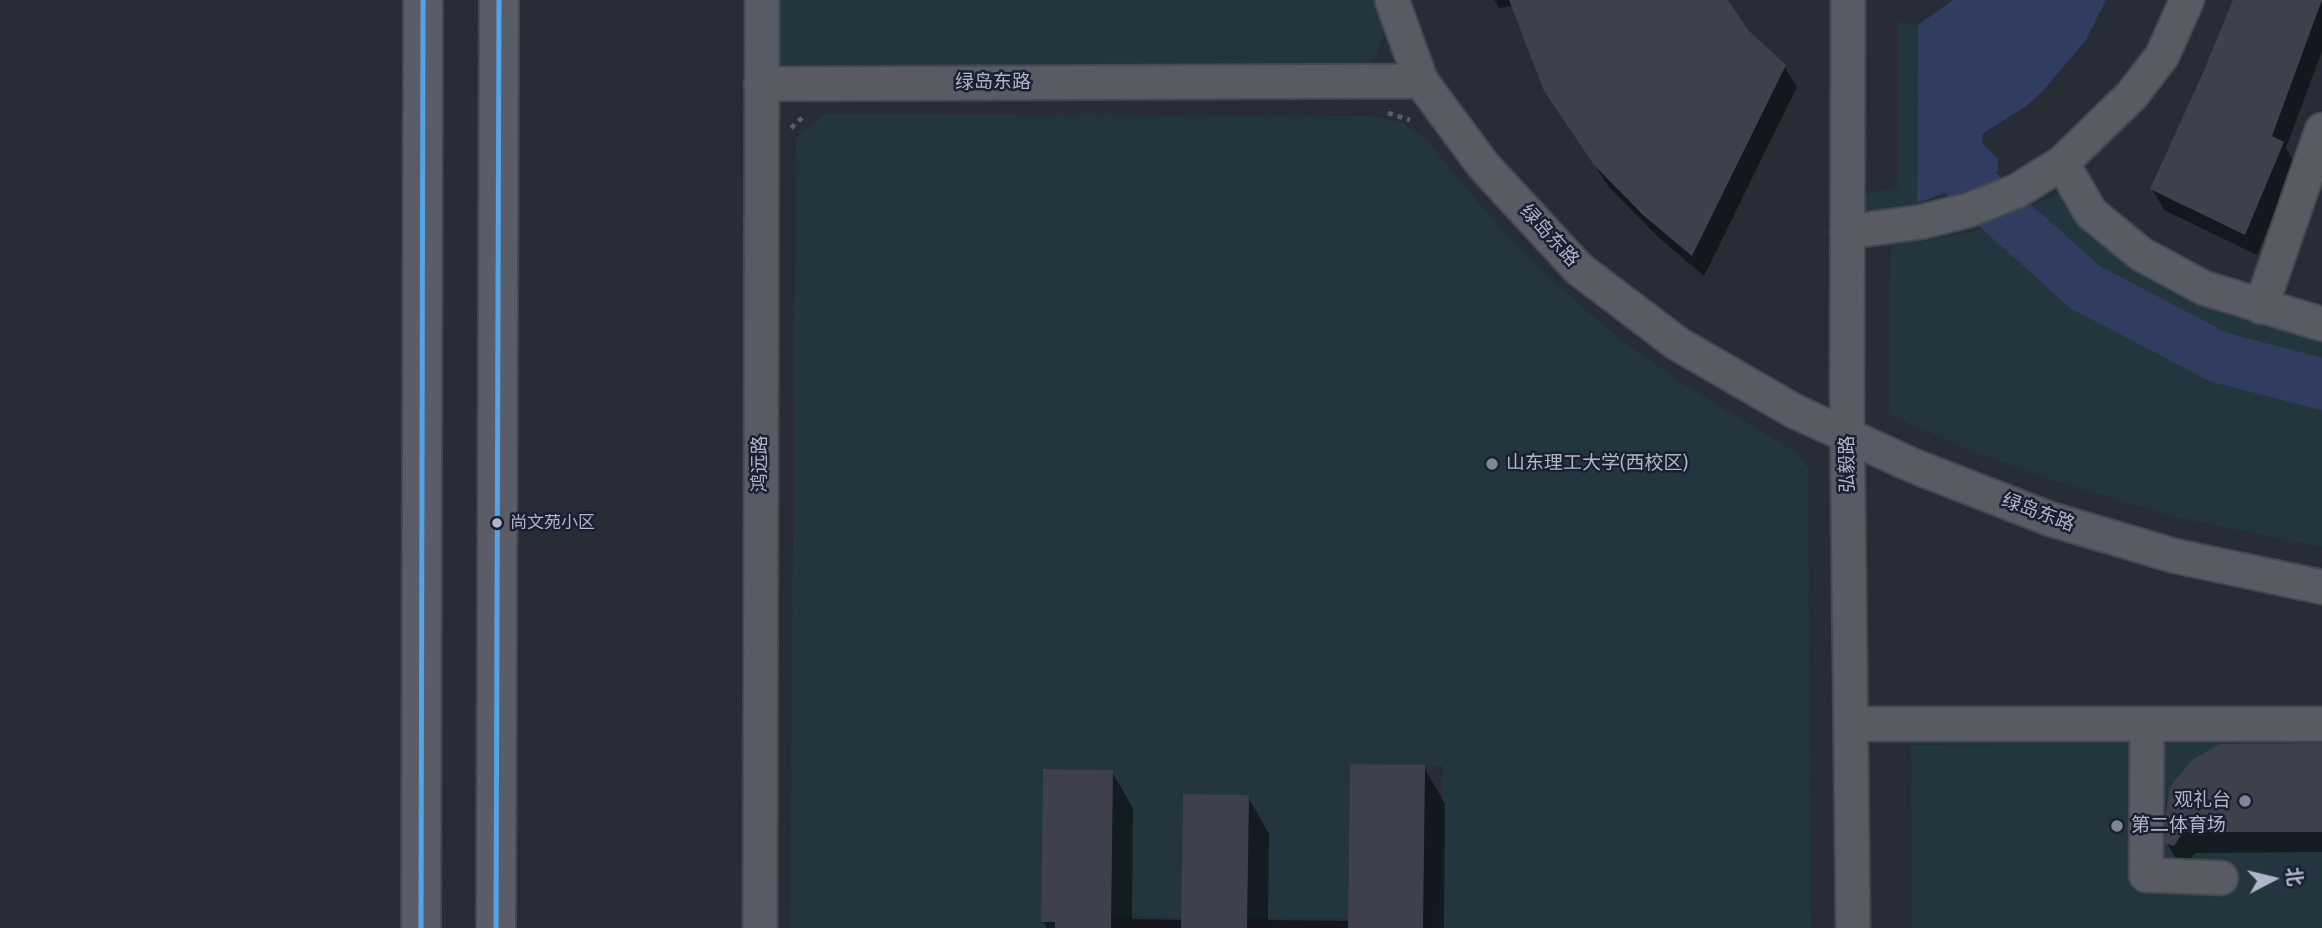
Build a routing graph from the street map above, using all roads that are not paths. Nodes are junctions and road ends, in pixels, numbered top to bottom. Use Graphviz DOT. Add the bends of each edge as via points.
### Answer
graph roads {
  1 [pos="423,0"];
  2 [pos="499,0"];
  3 [pos="762,0"];
  4 [pos="1392,0"];
  5 [pos="1848,0"];
  6 [pos="2187,0"];
  7 [pos="1421,81"];
  8 [pos="761,84"];
  9 [pos="2322,130"];
  10 [pos="2062,163"];
  11 [pos="1847,232"];
  12 [pos="2261,307"];
  13 [pos="2322,324"];
  14 [pos="1848,435"];
  15 [pos="2322,587"];
  16 [pos="1851,724"];
  17 [pos="2322,724"];
  18 [pos="2147,725"];
  19 [pos="2221,878"];
  20 [pos="421,928"];
  21 [pos="496,928"];
  22 [pos="760,928"];
  23 [pos="1853,928"];
  1 -- 20 [label="main road"];
  2 -- 21 [label="main road"];
  3 -- 8 [label="street, 鸿远路"];
  4 -- 7 [label="street"];
  5 -- 11 [label="street, 弘毅路"];
  6 -- 10 [label="street" via="2162,56 2132,95"];
  7 -- 8 [label="street, 绿岛东路"];
  7 -- 14 [label="street, 绿岛东路" via="1483,165 1579,269 1678,344 1794,411"];
  8 -- 22 [label="street, 鸿远路"];
  9 -- 12 [label="street"];
  10 -- 11 [label="street" via="2017,191 1969,210"];
  10 -- 12 [label="street" via="2091,213 2141,254 2204,288"];
  11 -- 14 [label="street, 弘毅路"];
  12 -- 13 [label="street"];
  14 -- 15 [label="street, 绿岛东路" via="2050,519 2175,556"];
  14 -- 16 [label="street, 弘毅路"];
  16 -- 18 [label="street"];
  16 -- 23 [label="street, 弘毅路"];
  17 -- 18 [label="street"];
  18 -- 19 [label="street" via="2146,875"];
}
